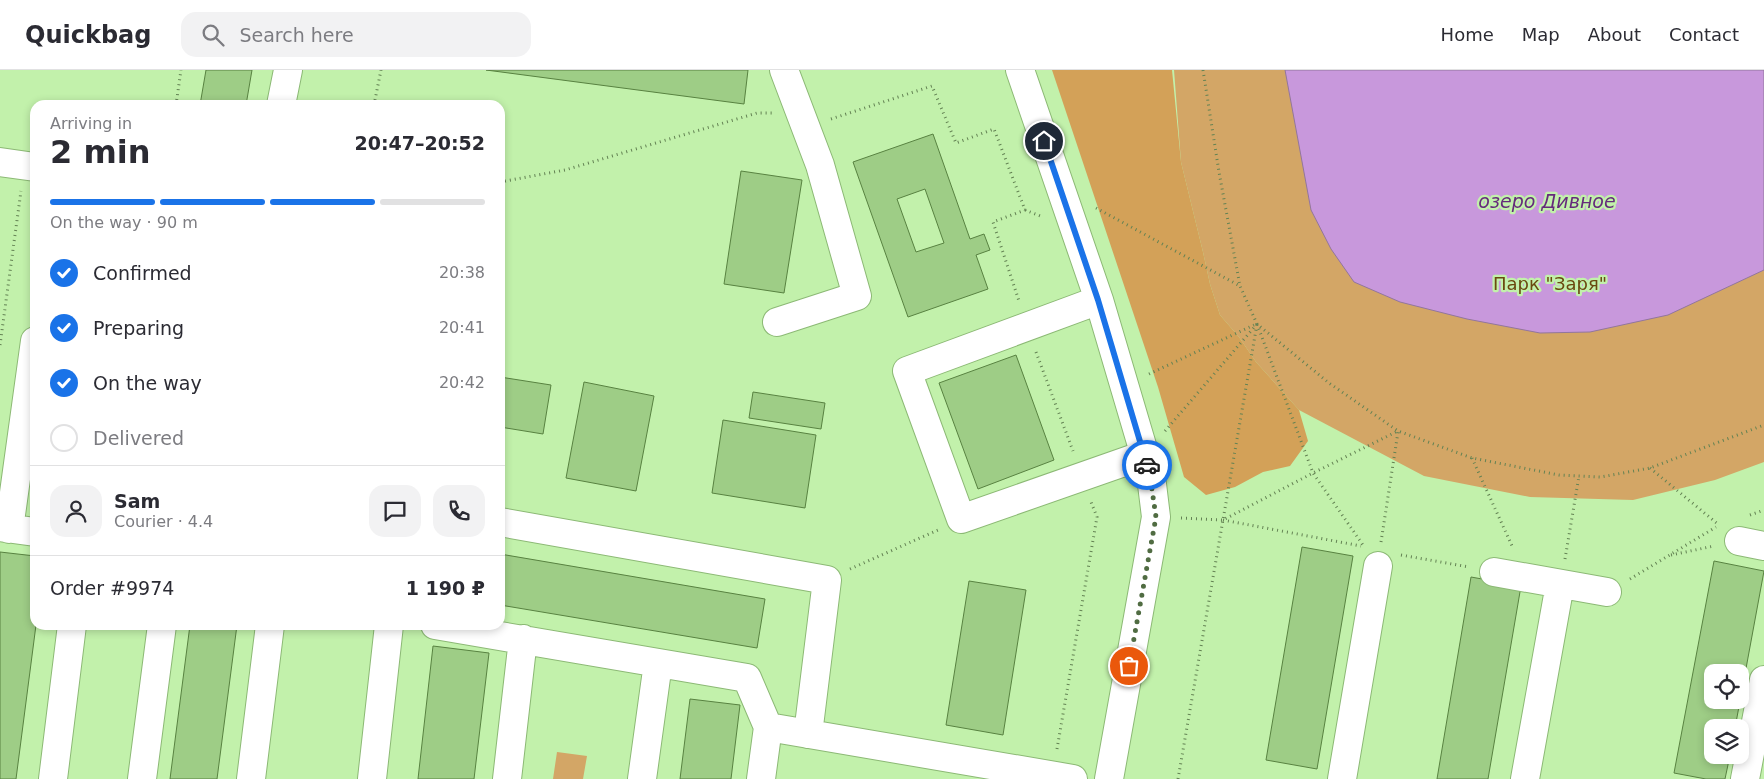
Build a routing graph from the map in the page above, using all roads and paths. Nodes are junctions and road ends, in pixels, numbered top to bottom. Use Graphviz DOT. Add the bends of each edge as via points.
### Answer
graph roads {
  1 [pos="181,70"];
  2 [pos="288,70"];
  3 [pos="381,70"];
  4 [pos="784,70"];
  5 [pos="1020,70"];
  6 [pos="1202,70"];
  7 [pos="177,100"];
  8 [pos="282,100"];
  9 [pos="375,100"];
  10 [pos="800,114"];
  11 [pos="20,164"];
  12 [pos="505,181"];
  13 [pos="1091,206"];
  14 [pos="1025,210"];
  15 [pos="1048,219"];
  16 [pos="1240,286"];
  17 [pos="1098,300"];
  18 [pos="778,322"];
  19 [pos="1257,324"];
  20 [pos="1027,327"];
  21 [pos="0,345"];
  22 [pos="1124,385"];
  23 [pos="30,388"];
  24 [pos="1764,426"];
  25 [pos="1398,431"];
  26 [pos="1144,455"];
  27 [pos="1472,458"];
  28 [pos="1650,468"];
  29 [pos="1313,473"];
  30 [pos="1579,476"];
  31 [pos="1082,477"];
  32 [pos="1764,510"];
  33 [pos="1156,517"];
  34 [pos="961,519"];
  35 [pos="1223,520"];
  36 [pos="505,523"];
  37 [pos="15,530"];
  38 [pos="1739,530"];
  39 [pos="1669,556"];
  40 [pos="1378,566"];
  41 [pos="1494,572"];
  42 [pos="1526,578"];
  43 [pos="827,580"];
  44 [pos="1560,584"];
  45 [pos="1607,592"];
  46 [pos="71,630"];
  47 [pos="161,630"];
  48 [pos="269,630"];
  49 [pos="388,630"];
  50 [pos="467,630"];
  51 [pos="524,639"];
  52 [pos="658,663"];
  53 [pos="1764,680"];
  54 [pos="768,727"];
  55 [pos="808,734"];
  56 [pos="1063,777"];
  57 [pos="52,779"];
  58 [pos="142,779"];
  59 [pos="251,779"];
  60 [pos="372,779"];
  61 [pos="507,779"];
  62 [pos="642,779"];
  63 [pos="761,779"];
  64 [pos="1109,779"];
  65 [pos="1178,779"];
  66 [pos="1342,779"];
  67 [pos="1525,779"];
  68 [pos="1746,779"];
  1 -- 7 [label="path"];
  2 -- 8 [label="street"];
  3 -- 9 [label="path"];
  4 -- 10 [label="street"];
  5 -- 17 [label="street"];
  6 -- 16 [label="path"];
  10 -- 12 [label="path" via="757,113 565,170"];
  10 -- 14 [label="path" via="832,119 932,86 956,143 994,129"];
  10 -- 18 [label="street" via="820,165 857,296"];
  11 -- 21 [label="path"];
  13 -- 16 [label="path"];
  14 -- 15 [label="path"];
  14 -- 20 [label="path" via="993,222"];
  16 -- 19 [label="path"];
  17 -- 20 [label="street"];
  17 -- 22 [label="street"];
  19 -- 22 [label="path"];
  19 -- 25 [label="path" via="1329,383"];
  19 -- 26 [label="path"];
  19 -- 29 [label="path"];
  19 -- 35 [label="path"];
  20 -- 31 [label="path"];
  20 -- 34 [label="street" via="907,371"];
  22 -- 26 [label="street"];
  23 -- 37 [label="street"];
  24 -- 28 [label="path"];
  25 -- 27 [label="path"];
  25 -- 29 [label="path"];
  25 -- 40 [label="path"];
  26 -- 31 [label="street"];
  26 -- 33 [label="street"];
  27 -- 30 [label="path"];
  27 -- 42 [label="path"];
  28 -- 30 [label="path" via="1601,477"];
  28 -- 38 [label="path"];
  29 -- 35 [label="path"];
  29 -- 40 [label="path"];
  30 -- 44 [label="path"];
  31 -- 34 [label="street"];
  31 -- 56 [label="path" via="1097,517"];
  32 -- 38 [label="path"];
  33 -- 35 [label="path"];
  33 -- 64 [label="street"];
  34 -- 43 [label="path"];
  35 -- 65 [label="path"];
  36 -- 43 [label="street"];
  38 -- 39 [label="path"];
  38 -- 39 [label="path"];
  39 -- 45 [label="path"];
  40 -- 66 [label="street"];
  41 -- 42 [label="street"];
  42 -- 44 [label="street"];
  43 -- 55 [label="street"];
  44 -- 45 [label="street"];
  44 -- 67 [label="street"];
  46 -- 57 [label="street"];
  47 -- 58 [label="street"];
  48 -- 59 [label="street"];
  49 -- 60 [label="street"];
  50 -- 51 [label="street"];
  51 -- 52 [label="street"];
  51 -- 61 [label="street"];
  52 -- 54 [label="street" via="747,678"];
  52 -- 62 [label="street"];
  53 -- 68 [label="street"];
  54 -- 55 [label="street"];
  54 -- 63 [label="street"];
  55 -- 56 [label="street"];
}
